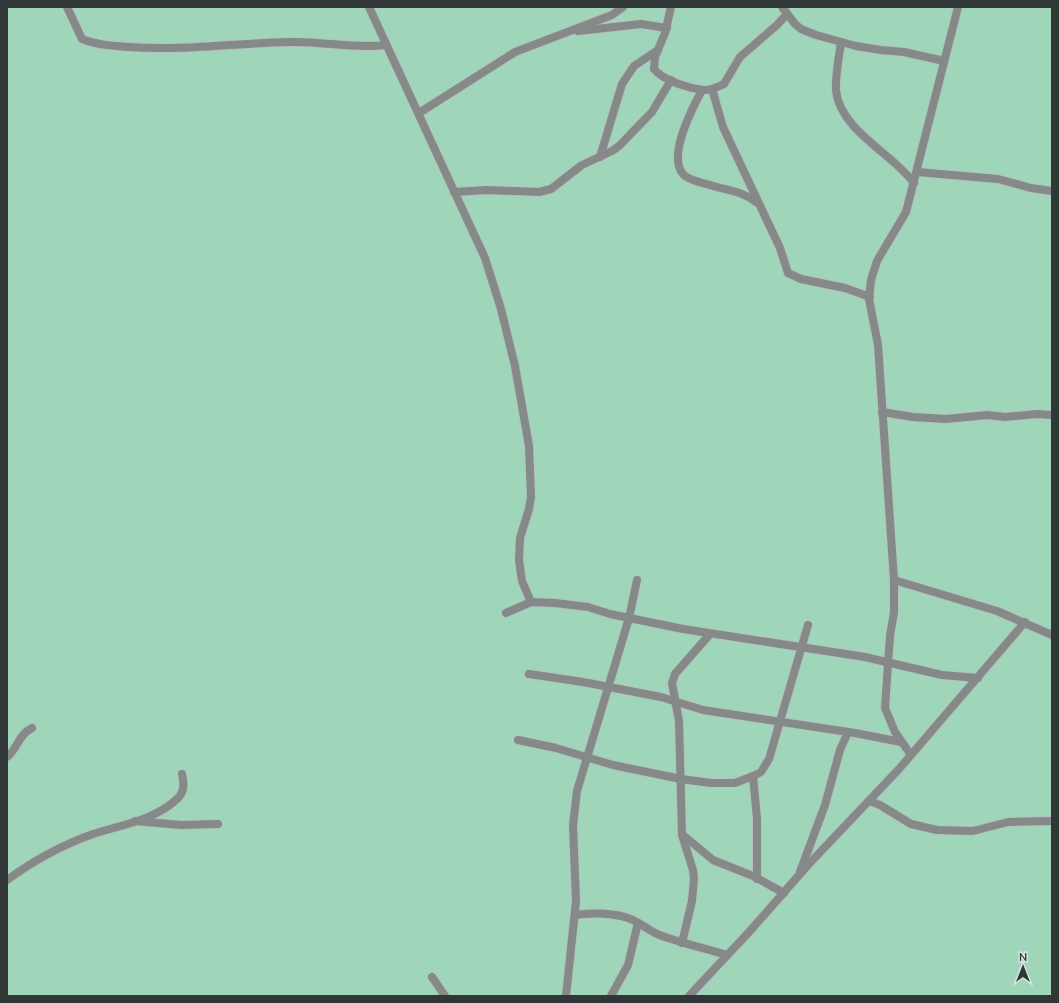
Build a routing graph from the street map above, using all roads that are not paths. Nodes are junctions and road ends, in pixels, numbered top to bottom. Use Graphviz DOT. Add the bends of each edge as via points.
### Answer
graph roads {
  1 [pos="67,7"];
  2 [pos="369,7"];
  3 [pos="623,7"];
  4 [pos="671,7"];
  5 [pos="782,7"];
  6 [pos="958,7"];
  7 [pos="787,14"];
  8 [pos="667,28"];
  9 [pos="566,33"];
  10 [pos="841,42"];
  11 [pos="386,45"];
  12 [pos="658,50"];
  13 [pos="944,61"];
  14 [pos="671,80"];
  15 [pos="712,88"];
  16 [pos="702,90"];
  17 [pos="419,113"];
  18 [pos="600,157"];
  19 [pos="917,172"];
  20 [pos="914,183"];
  21 [pos="1052,191"];
  22 [pos="454,192"];
  23 [pos="757,202"];
  24 [pos="870,297"];
  25 [pos="882,412"];
  26 [pos="1052,415"];
  27 [pos="637,580"];
  28 [pos="894,580"];
  29 [pos="530,602"];
  30 [pos="506,613"];
  31 [pos="629,618"];
  32 [pos="1025,622"];
  33 [pos="808,625"];
  34 [pos="710,634"];
  35 [pos="1052,635"];
  36 [pos="801,648"];
  37 [pos="888,662"];
  38 [pos="529,674"];
  39 [pos="978,678"];
  40 [pos="608,687"];
  41 [pos="674,701"];
  42 [pos="780,721"];
  43 [pos="32,728"];
  44 [pos="848,732"];
  45 [pos="518,740"];
  46 [pos="901,742"];
  47 [pos="911,755"];
  48 [pos="7,756"];
  49 [pos="587,757"];
  50 [pos="182,774"];
  51 [pos="753,776"];
  52 [pos="681,779"];
  53 [pos="869,801"];
  54 [pos="135,821"];
  55 [pos="1052,821"];
  56 [pos="218,824"];
  57 [pos="682,835"];
  58 [pos="800,875"];
  59 [pos="758,878"];
  60 [pos="7,880"];
  61 [pos="784,893"];
  62 [pos="575,915"];
  63 [pos="638,923"];
  64 [pos="682,943"];
  65 [pos="728,955"];
  66 [pos="432,977"];
  67 [pos="445,996"];
  68 [pos="566,996"];
  69 [pos="611,996"];
  70 [pos="689,996"];
  1 -- 11 [label="street" via="82,39 97,44 144,48 292,42 359,47"];
  2 -- 11 [label="street"];
  3 -- 9 [label="street" via="612,15"];
  4 -- 8 [label="street"];
  5 -- 7 [label="street"];
  6 -- 13 [label="street"];
  7 -- 10 [label="street" via="801,29"];
  7 -- 15 [label="street" via="740,57 724,84"];
  8 -- 9 [label="street" via="652,24 636,24"];
  8 -- 12 [label="street"];
  9 -- 17 [label="street" via="515,52"];
  10 -- 13 [label="street"];
  10 -- 20 [label="street" via="836,90 842,109 860,133 896,162"];
  11 -- 17 [label="street"];
  12 -- 14 [label="street" via="654,69 661,76"];
  12 -- 18 [label="street" via="634,66 622,84"];
  13 -- 19 [label="street"];
  14 -- 16 [label="street"];
  14 -- 18 [label="street" via="652,112 619,146"];
  15 -- 16 [label="street"];
  15 -- 23 [label="street" via="723,127"];
  16 -- 23 [label="street" via="680,141 678,154 681,170 690,178 740,192"];
  17 -- 22 [label="street"];
  18 -- 22 [label="street" via="582,165 545,191"];
  19 -- 20 [label="street"];
  19 -- 21 [label="street" via="998,179"];
  20 -- 24 [label="street" via="906,212 873,270"];
  22 -- 29 [label="street" via="493,280 521,395 530,446 532,483 529,509 520,538 519,560 522,581"];
  23 -- 24 [label="street" via="791,276 845,288"];
  24 -- 25 [label="street" via="878,346"];
  25 -- 26 [label="street" via="946,420 987,414 1005,417"];
  25 -- 28 [label="street"];
  27 -- 31 [label="street"];
  28 -- 32 [label="street" via="997,610"];
  28 -- 37 [label="street" via="894,612"];
  29 -- 30 [label="street"];
  29 -- 31 [label="street" via="588,607"];
  31 -- 34 [label="street"];
  31 -- 40 [label="street"];
  32 -- 35 [label="street"];
  32 -- 39 [label="street"];
  33 -- 36 [label="street"];
  34 -- 36 [label="street"];
  34 -- 41 [label="street" via="675,674 672,683"];
  36 -- 37 [label="street"];
  36 -- 42 [label="street"];
  37 -- 39 [label="street" via="942,675"];
  37 -- 46 [label="street" via="885,708"];
  38 -- 40 [label="street"];
  39 -- 47 [label="street"];
  40 -- 41 [label="street"];
  40 -- 49 [label="street"];
  41 -- 42 [label="street" via="703,710"];
  41 -- 52 [label="street" via="680,721"];
  42 -- 44 [label="street"];
  42 -- 51 [label="street" via="769,759 761,772"];
  43 -- 48 [label="street" via="22,735"];
  44 -- 46 [label="street"];
  44 -- 58 [label="street"];
  45 -- 49 [label="street"];
  46 -- 47 [label="street"];
  47 -- 53 [label="street"];
  49 -- 52 [label="street"];
  49 -- 62 [label="street" via="572,825"];
  50 -- 54 [label="street" via="183,788 177,799 165,808"];
  51 -- 52 [label="street" via="734,783"];
  51 -- 59 [label="street"];
  52 -- 57 [label="street"];
  53 -- 55 [label="street" via="911,824 937,830 973,830 1008,822"];
  53 -- 58 [label="street"];
  54 -- 56 [label="street" via="191,826"];
  54 -- 60 [label="street" via="77,840 27,866"];
  57 -- 59 [label="street" via="713,860"];
  57 -- 64 [label="street" via="694,879 692,901"];
  58 -- 61 [label="street"];
  59 -- 61 [label="street"];
  61 -- 65 [label="street"];
  62 -- 63 [label="street" via="620,916"];
  62 -- 68 [label="street"];
  63 -- 64 [label="street"];
  63 -- 69 [label="street" via="628,965"];
  64 -- 65 [label="street"];
  65 -- 70 [label="street"];
  66 -- 67 [label="street"];
}
